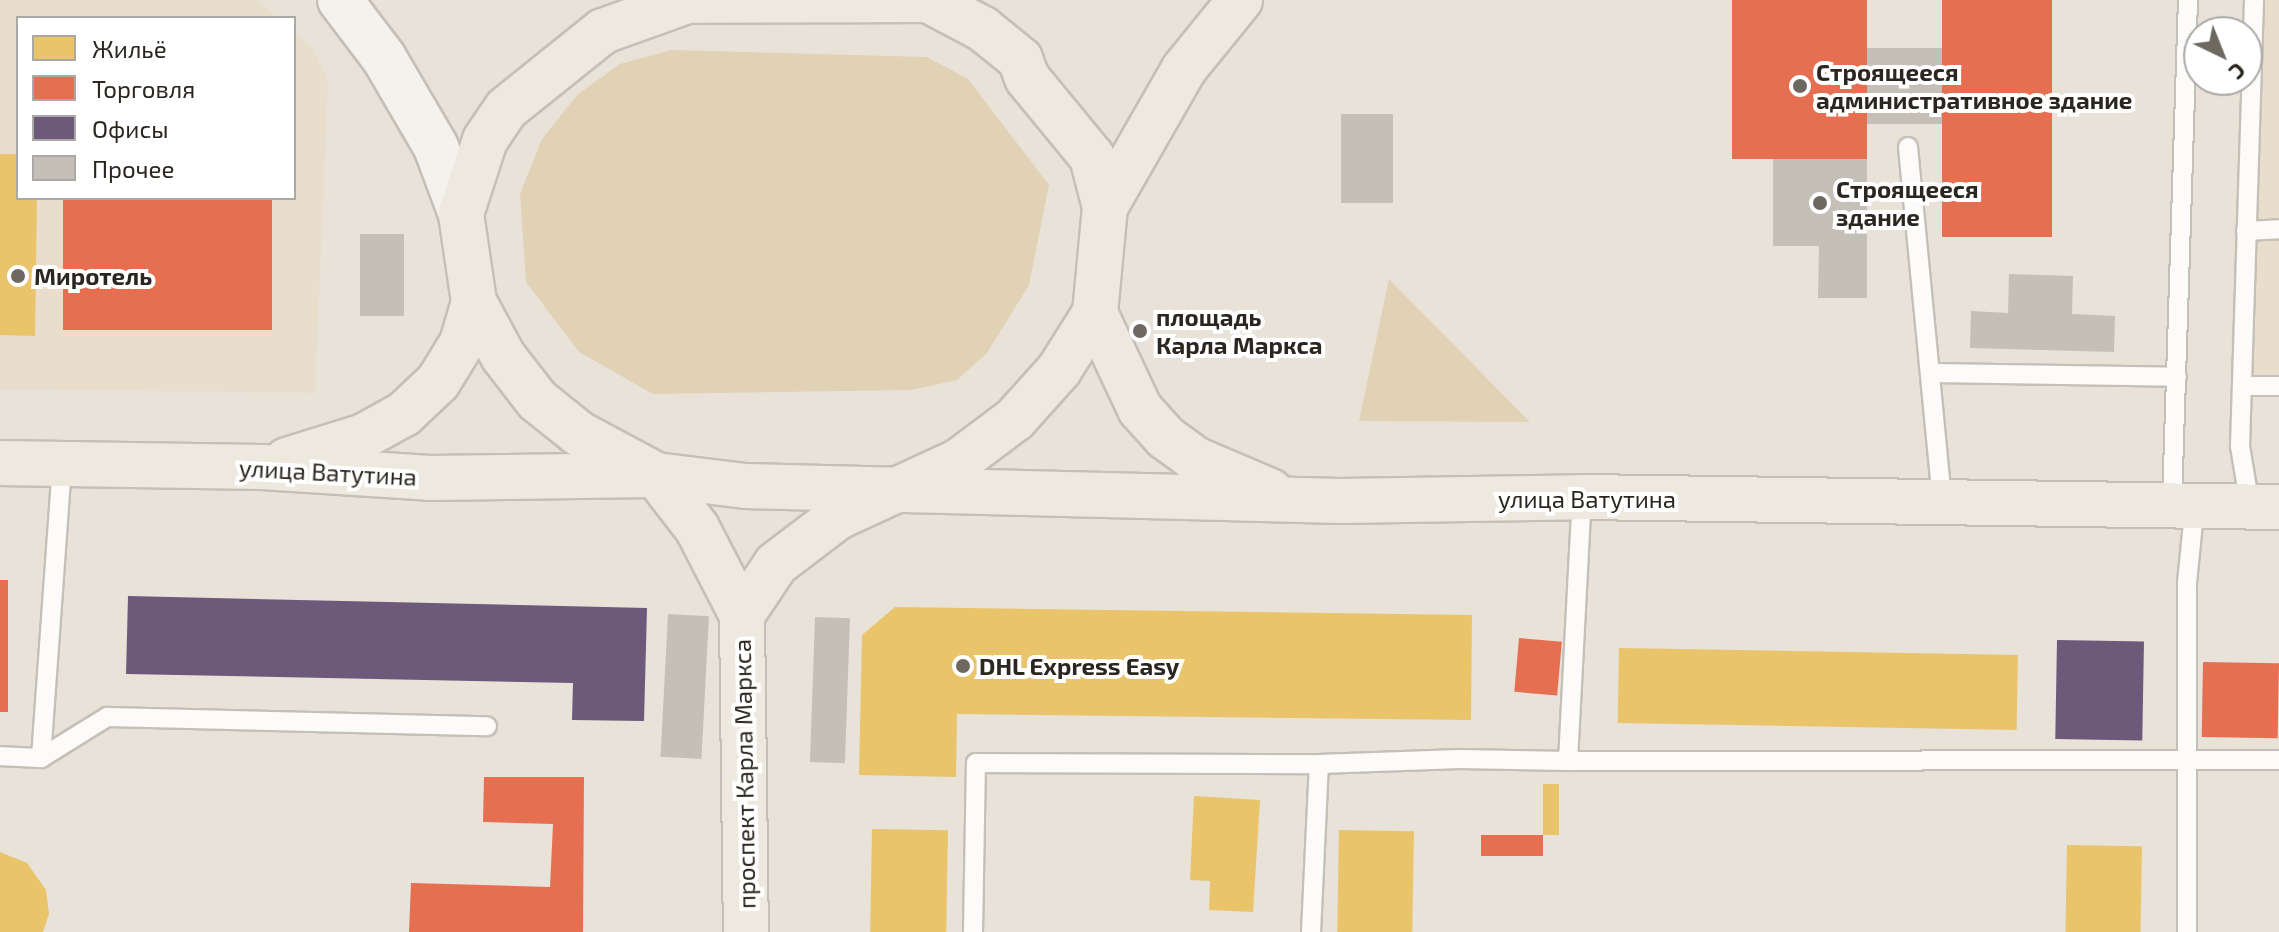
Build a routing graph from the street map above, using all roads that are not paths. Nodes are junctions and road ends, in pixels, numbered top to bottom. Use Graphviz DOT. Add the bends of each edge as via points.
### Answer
graph roads {
  1 [pos="340,0"];
  2 [pos="1240,0"];
  3 [pos="2188,0"];
  4 [pos="2254,0"];
  5 [pos="683,1"];
  6 [pos="932,1"];
  7 [pos="1908,147"];
  8 [pos="1105,207"];
  9 [pos="461,214"];
  10 [pos="2279,229"];
  11 [pos="2246,231"];
  12 [pos="474,302"];
  13 [pos="1095,313"];
  14 [pos="1933,373"];
  15 [pos="2177,377"];
  16 [pos="2242,386"];
  17 [pos="2279,386"];
  18 [pos="0,463"];
  19 [pos="62,464"];
  20 [pos="262,467"];
  21 [pos="656,475"];
  22 [pos="894,490"];
  23 [pos="1582,497"];
  24 [pos="1299,500"];
  25 [pos="2184,503"];
  26 [pos="1942,505"];
  27 [pos="2265,506"];
  28 [pos="742,615"];
  29 [pos="487,726"];
  30 [pos="0,756"];
  31 [pos="41,758"];
  32 [pos="2188,759"];
  33 [pos="2279,760"];
  34 [pos="1568,761"];
  35 [pos="1319,764"];
  36 [pos="746,932"];
  37 [pos="973,932"];
  38 [pos="1311,932"];
  39 [pos="2187,932"];
  1 -- 9 [label="main road" via="384,58 436,147"];
  2 -- 8 [label="main road" via="1184,69"];
  3 -- 15 [label="lane"];
  4 -- 11 [label="lane"];
  5 -- 6 [label="main road"];
  5 -- 9 [label="main road" via="603,31 506,109 485,140"];
  6 -- 8 [label="main road" via="983,29 1020,59 1027,78 1092,157"];
  7 -- 14 [label="lane" via="1919,294"];
  8 -- 13 [label="main road"];
  9 -- 12 [label="main road"];
  10 -- 11 [label="lane"];
  11 -- 16 [label="lane"];
  12 -- 20 [label="main road" via="462,343 438,382 404,414 364,436"];
  12 -- 21 [label="main road" via="503,356 537,400 578,433"];
  13 -- 22 [label="main road" via="1059,370 1015,419 959,461"];
  13 -- 24 [label="main road" via="1140,409 1165,437 1195,459"];
  14 -- 15 [label="lane"];
  14 -- 26 [label="lane"];
  15 -- 25 [label="lane"];
  16 -- 17 [label="lane"];
  16 -- 27 [label="lane" via="2240,446"];
  18 -- 19 [label="main road, улица Ватутина"];
  19 -- 20 [label="main road, улица Ватутина"];
  19 -- 31 [label="lane"];
  20 -- 21 [label="main road, улица Ватутина" via="430,478"];
  21 -- 22 [label="main road" via="745,486"];
  21 -- 28 [label="main road" via="697,528"];
  22 -- 24 [label="main road, улица Ватутина"];
  22 -- 28 [label="main road" via="838,517 776,564"];
  23 -- 24 [label="main road, улица Ватутина"];
  23 -- 26 [label="main road, улица Ватутина"];
  23 -- 34 [label="lane"];
  25 -- 26 [label="main road, улица Ватутина"];
  25 -- 27 [label="main road, улица Ватутина"];
  25 -- 32 [label="lane"];
  28 -- 36 [label="main road, проспект Карла Маркса"];
  29 -- 31 [label="lane" via="107,717"];
  30 -- 31 [label="lane"];
  32 -- 33 [label="lane"];
  32 -- 34 [label="lane"];
  32 -- 39 [label="lane"];
  34 -- 35 [label="lane"];
  35 -- 37 [label="lane" via="976,763"];
  35 -- 38 [label="lane"];
}
